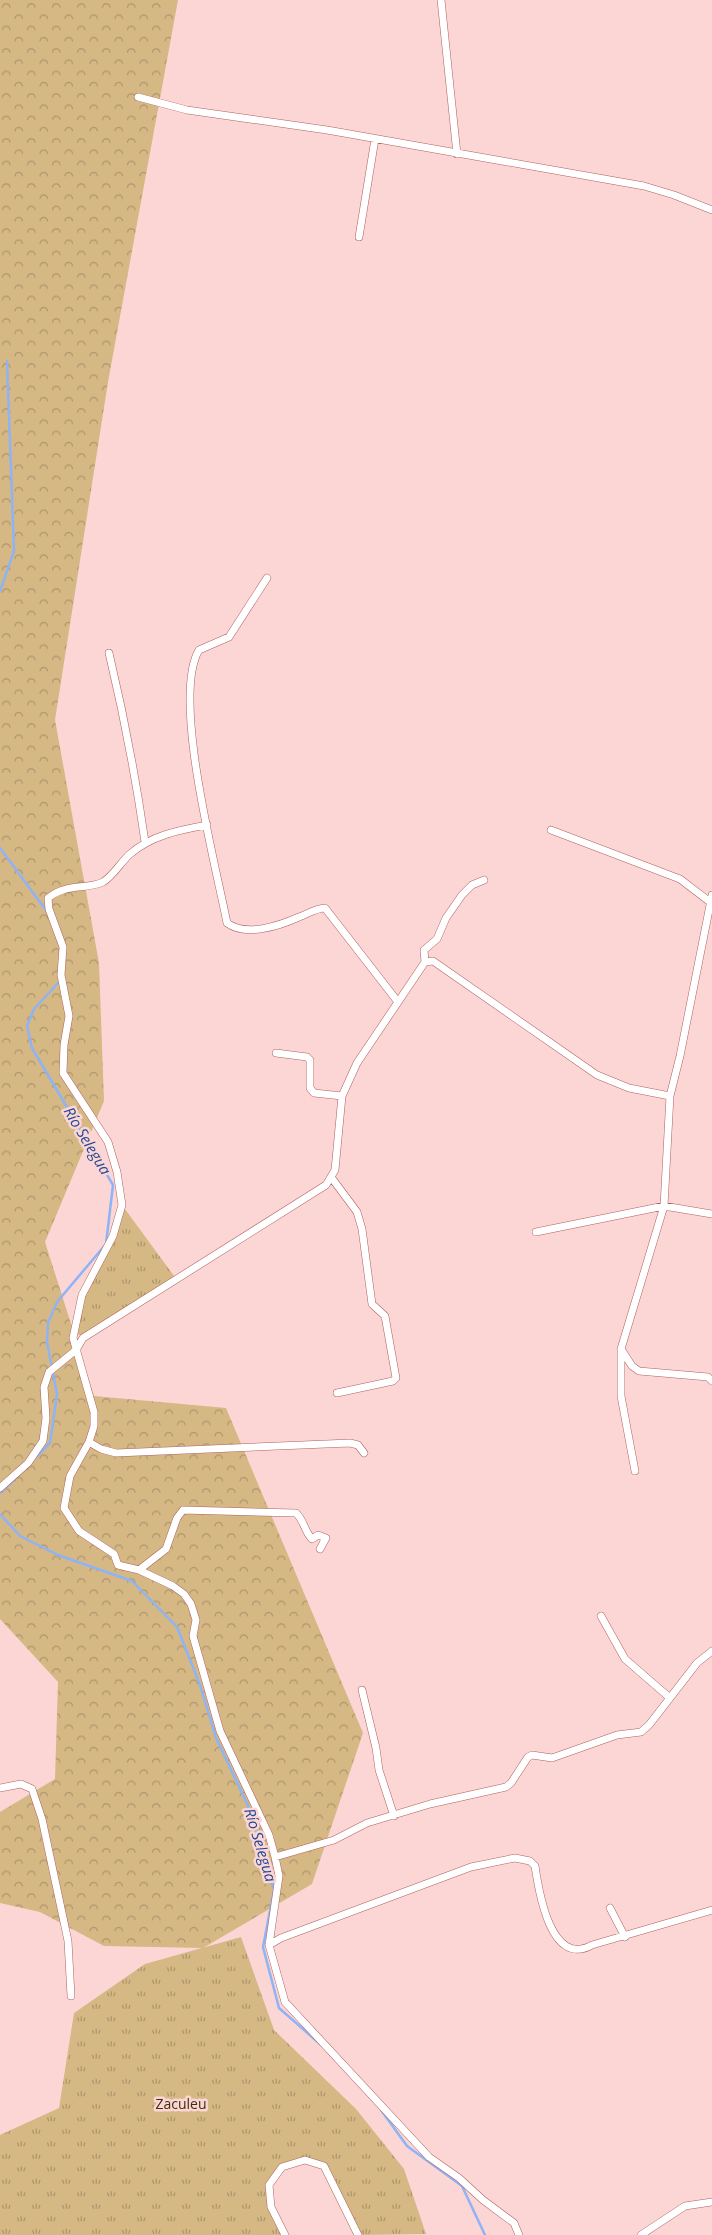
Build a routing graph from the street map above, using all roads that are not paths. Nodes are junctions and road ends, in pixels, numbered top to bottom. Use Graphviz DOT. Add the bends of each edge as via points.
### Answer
graph roads {
  1 [pos="441,0"];
  2 [pos="138,97"];
  3 [pos="375,139"];
  4 [pos="457,154"];
  5 [pos="712,210"];
  6 [pos="359,237"];
  7 [pos="267,578"];
  8 [pos="109,653"];
  9 [pos="208,825"];
  10 [pos="551,830"];
  11 [pos="145,842"];
  12 [pos="484,880"];
  13 [pos="711,899"];
  14 [pos="425,962"];
  15 [pos="398,1002"];
  16 [pos="276,1053"];
  17 [pos="342,1096"];
  18 [pos="670,1096"];
  19 [pos="331,1177"];
  20 [pos="664,1206"];
  21 [pos="712,1214"];
  22 [pos="536,1232"];
  23 [pos="621,1349"];
  24 [pos="76,1350"];
  25 [pos="712,1381"];
  26 [pos="337,1393"];
  27 [pos="89,1442"];
  28 [pos="364,1453"];
  29 [pos="635,1471"];
  30 [pos="0,1488"];
  31 [pos="320,1549"];
  32 [pos="139,1570"];
  33 [pos="601,1616"];
  34 [pos="712,1651"];
  35 [pos="362,1690"];
  36 [pos="670,1698"];
  37 [pos="0,1788"];
  38 [pos="394,1816"];
  39 [pos="274,1857"];
  40 [pos="610,1908"];
  41 [pos="712,1910"];
  42 [pos="625,1937"];
  43 [pos="269,1945"];
  44 [pos="71,1996"];
  45 [pos="712,2202"];
  46 [pos="285,2235"];
  47 [pos="358,2235"];
  48 [pos="519,2235"];
  49 [pos="641,2235"];
  1 -- 4 [label="street"];
  2 -- 3 [label="street" via="187,110"];
  3 -- 4 [label="street"];
  3 -- 6 [label="street"];
  4 -- 5 [label="street" via="644,186"];
  7 -- 9 [label="street" via="229,637 199,650 197,654 189,716"];
  8 -- 11 [label="street"];
  9 -- 11 [label="street" via="175,831"];
  9 -- 15 [label="street" via="227,922 234,928 248,930 284,924 326,908"];
  10 -- 13 [label="street" via="680,879"];
  11 -- 24 [label="street" via="102,882 56,891 48,898 63,947 62,979 69,1016 63,1073 108,1142 122,1205 113,1236 82,1295 73,1338"];
  12 -- 14 [label="street" via="472,885 446,918 437,940 424,950"];
  13 -- 18 [label="street"];
  14 -- 15 [label="street"];
  14 -- 18 [label="street" via="433,961 597,1075 630,1088"];
  15 -- 17 [label="street" via="357,1063"];
  16 -- 17 [label="street" via="307,1057 310,1060 310,1088 314,1093"];
  17 -- 19 [label="street" via="335,1170"];
  18 -- 20 [label="street"];
  19 -- 24 [label="street" via="326,1185 83,1338"];
  19 -- 26 [label="street" via="357,1212 372,1304 385,1316 396,1378"];
  20 -- 21 [label="street"];
  20 -- 22 [label="street"];
  20 -- 23 [label="street"];
  23 -- 25 [label="street" via="639,1371 708,1377"];
  23 -- 29 [label="street" via="621,1396"];
  24 -- 27 [label="street" via="94,1412"];
  24 -- 30 [label="street" via="49,1372 44,1388 46,1418 43,1442 28,1463"];
  27 -- 28 [label="street" via="116,1453 350,1443 358,1445"];
  27 -- 32 [label="street" via="70,1476 64,1508 79,1532 114,1554 118,1565"];
  31 -- 32 [label="street" via="326,1538 318,1535 312,1539 296,1513 183,1510 166,1548"];
  32 -- 39 [label="street" via="173,1586 184,1594 190,1604 196,1620 193,1636 201,1671 220,1731 269,1835"];
  33 -- 36 [label="street" via="625,1659"];
  34 -- 36 [label="street" via="697,1663"];
  35 -- 38 [label="street" via="378,1770"];
  36 -- 38 [label="street" via="641,1732 617,1735 552,1758 532,1755 506,1787 430,1804"];
  37 -- 44 [label="street" via="21,1784 32,1789 42,1819 68,1941"];
  38 -- 39 [label="street" via="367,1823 334,1840"];
  39 -- 43 [label="street" via="279,1876"];
  40 -- 42 [label="street"];
  41 -- 42 [label="street"];
  42 -- 43 [label="street" via="578,1951 564,1946 545,1915 535,1866 530,1861 515,1858 471,1867"];
  43 -- 48 [label="street" via="285,2002 429,2157 514,2223"];
  45 -- 49 [label="street" via="685,2206"];
  46 -- 47 [label="street" via="271,2207 269,2185 282,2167 305,2160 324,2166"];
}
